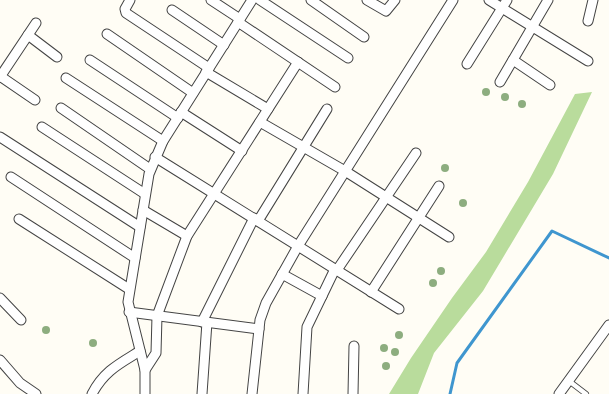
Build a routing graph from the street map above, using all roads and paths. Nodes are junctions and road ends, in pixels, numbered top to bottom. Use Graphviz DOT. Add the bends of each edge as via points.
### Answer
graph roads {
  1 [pos="130,0"];
  2 [pos="211,0"];
  3 [pos="252,0"];
  4 [pos="260,0"];
  5 [pos="311,0"];
  6 [pos="367,0"];
  7 [pos="395,0"];
  8 [pos="453,0"];
  9 [pos="489,0"];
  10 [pos="548,0"];
  11 [pos="593,0"];
  12 [pos="504,4"];
  13 [pos="172,10"];
  14 [pos="239,20"];
  15 [pos="588,21"];
  16 [pos="36,23"];
  17 [pos="532,27"];
  18 [pos="107,34"];
  19 [pos="28,35"];
  20 [pos="364,37"];
  21 [pos="224,45"];
  22 [pos="57,57"];
  23 [pos="348,58"];
  24 [pos="90,60"];
  25 [pos="513,60"];
  26 [pos="588,61"];
  27 [pos="298,62"];
  28 [pos="467,64"];
  29 [pos="208,70"];
  30 [pos="1,74"];
  31 [pos="66,78"];
  32 [pos="500,82"];
  33 [pos="550,85"];
  34 [pos="335,87"];
  35 [pos="193,93"];
  36 [pos="35,100"];
  37 [pos="60,108"];
  38 [pos="268,109"];
  39 [pos="327,109"];
  40 [pos="179,115"];
  41 [pos="260,122"];
  42 [pos="42,127"];
  43 [pos="0,136"];
  44 [pos="163,140"];
  45 [pos="303,146"];
  46 [pos="242,150"];
  47 [pos="416,153"];
  48 [pos="155,157"];
  49 [pos="150,169"];
  50 [pos="345,171"];
  51 [pos="11,177"];
  52 [pos="439,186"];
  53 [pos="145,194"];
  54 [pos="214,194"];
  55 [pos="386,197"];
  56 [pos="143,210"];
  57 [pos="418,218"];
  58 [pos="19,220"];
  59 [pos="256,220"];
  60 [pos="140,227"];
  61 [pos="187,236"];
  62 [pos="449,237"];
  63 [pos="298,246"];
  64 [pos="135,258"];
  65 [pos="336,270"];
  66 [pos="282,274"];
  67 [pos="129,289"];
  68 [pos="371,292"];
  69 [pos="322,296"];
  70 [pos="0,298"];
  71 [pos="399,309"];
  72 [pos="129,312"];
  73 [pos="157,316"];
  74 [pos="21,320"];
  75 [pos="205,322"];
  76 [pos="609,325"];
  77 [pos="259,329"];
  78 [pos="354,346"];
  79 [pos="140,351"];
  80 [pos="0,360"];
  81 [pos="145,370"];
  82 [pos="569,381"];
  83 [pos="36,394"];
  84 [pos="92,394"];
  85 [pos="145,394"];
  86 [pos="202,394"];
  87 [pos="252,394"];
  88 [pos="303,394"];
  89 [pos="353,394"];
  90 [pos="559,394"];
  91 [pos="586,394"];
  1 -- 29 [label="street" via="125,9 126,13"];
  2 -- 14 [label="street"];
  3 -- 14 [label="street"];
  4 -- 23 [label="street"];
  5 -- 20 [label="street"];
  6 -- 7 [label="street" via="386,11"];
  8 -- 50 [label="street"];
  9 -- 12 [label="street"];
  10 -- 17 [label="street"];
  11 -- 15 [label="street"];
  12 -- 17 [label="street"];
  12 -- 28 [label="street"];
  13 -- 21 [label="street"];
  14 -- 21 [label="street"];
  14 -- 27 [label="street"];
  16 -- 19 [label="street"];
  17 -- 25 [label="street"];
  17 -- 26 [label="street"];
  18 -- 35 [label="street"];
  19 -- 22 [label="street"];
  19 -- 30 [label="street"];
  21 -- 29 [label="street"];
  24 -- 40 [label="street"];
  25 -- 32 [label="street"];
  25 -- 33 [label="street"];
  27 -- 34 [label="street"];
  27 -- 38 [label="street"];
  29 -- 35 [label="street"];
  29 -- 38 [label="street"];
  30 -- 36 [label="street"];
  31 -- 44 [label="street"];
  35 -- 40 [label="street"];
  37 -- 49 [label="street"];
  38 -- 41 [label="street"];
  39 -- 45 [label="street"];
  40 -- 44 [label="street"];
  40 -- 46 [label="street"];
  41 -- 45 [label="street"];
  41 -- 46 [label="street"];
  42 -- 53 [label="street"];
  43 -- 60 [label="street"];
  44 -- 48 [label="street"];
  45 -- 50 [label="street"];
  45 -- 59 [label="street"];
  46 -- 54 [label="street"];
  47 -- 55 [label="street"];
  48 -- 49 [label="street"];
  48 -- 54 [label="street"];
  49 -- 53 [label="street"];
  50 -- 55 [label="street"];
  50 -- 63 [label="street"];
  51 -- 64 [label="street"];
  52 -- 57 [label="street"];
  53 -- 56 [label="street"];
  54 -- 59 [label="street"];
  54 -- 61 [label="street"];
  55 -- 57 [label="street"];
  55 -- 65 [label="street"];
  56 -- 60 [label="street"];
  56 -- 61 [label="street"];
  57 -- 62 [label="street"];
  57 -- 68 [label="street"];
  58 -- 67 [label="street"];
  59 -- 63 [label="street"];
  59 -- 75 [label="street"];
  60 -- 64 [label="street"];
  61 -- 73 [label="street"];
  63 -- 65 [label="street"];
  63 -- 66 [label="street"];
  64 -- 67 [label="street"];
  65 -- 68 [label="street"];
  65 -- 69 [label="street"];
  66 -- 69 [label="street"];
  66 -- 77 [label="street" via="262,311"];
  67 -- 72 [label="street"];
  68 -- 71 [label="street"];
  69 -- 88 [label="street" via="307,327"];
  70 -- 74 [label="street"];
  72 -- 73 [label="street"];
  72 -- 79 [label="street"];
  73 -- 75 [label="street"];
  73 -- 81 [label="street" via="158,348 154,359"];
  75 -- 77 [label="street"];
  75 -- 86 [label="street"];
  76 -- 82 [label="street"];
  77 -- 87 [label="street"];
  78 -- 89 [label="street"];
  79 -- 81 [label="street"];
  79 -- 84 [label="street" via="109,370 98,381"];
  80 -- 83 [label="street" via="20,382"];
  81 -- 85 [label="street"];
  82 -- 90 [label="street"];
  82 -- 91 [label="lane"];
}
